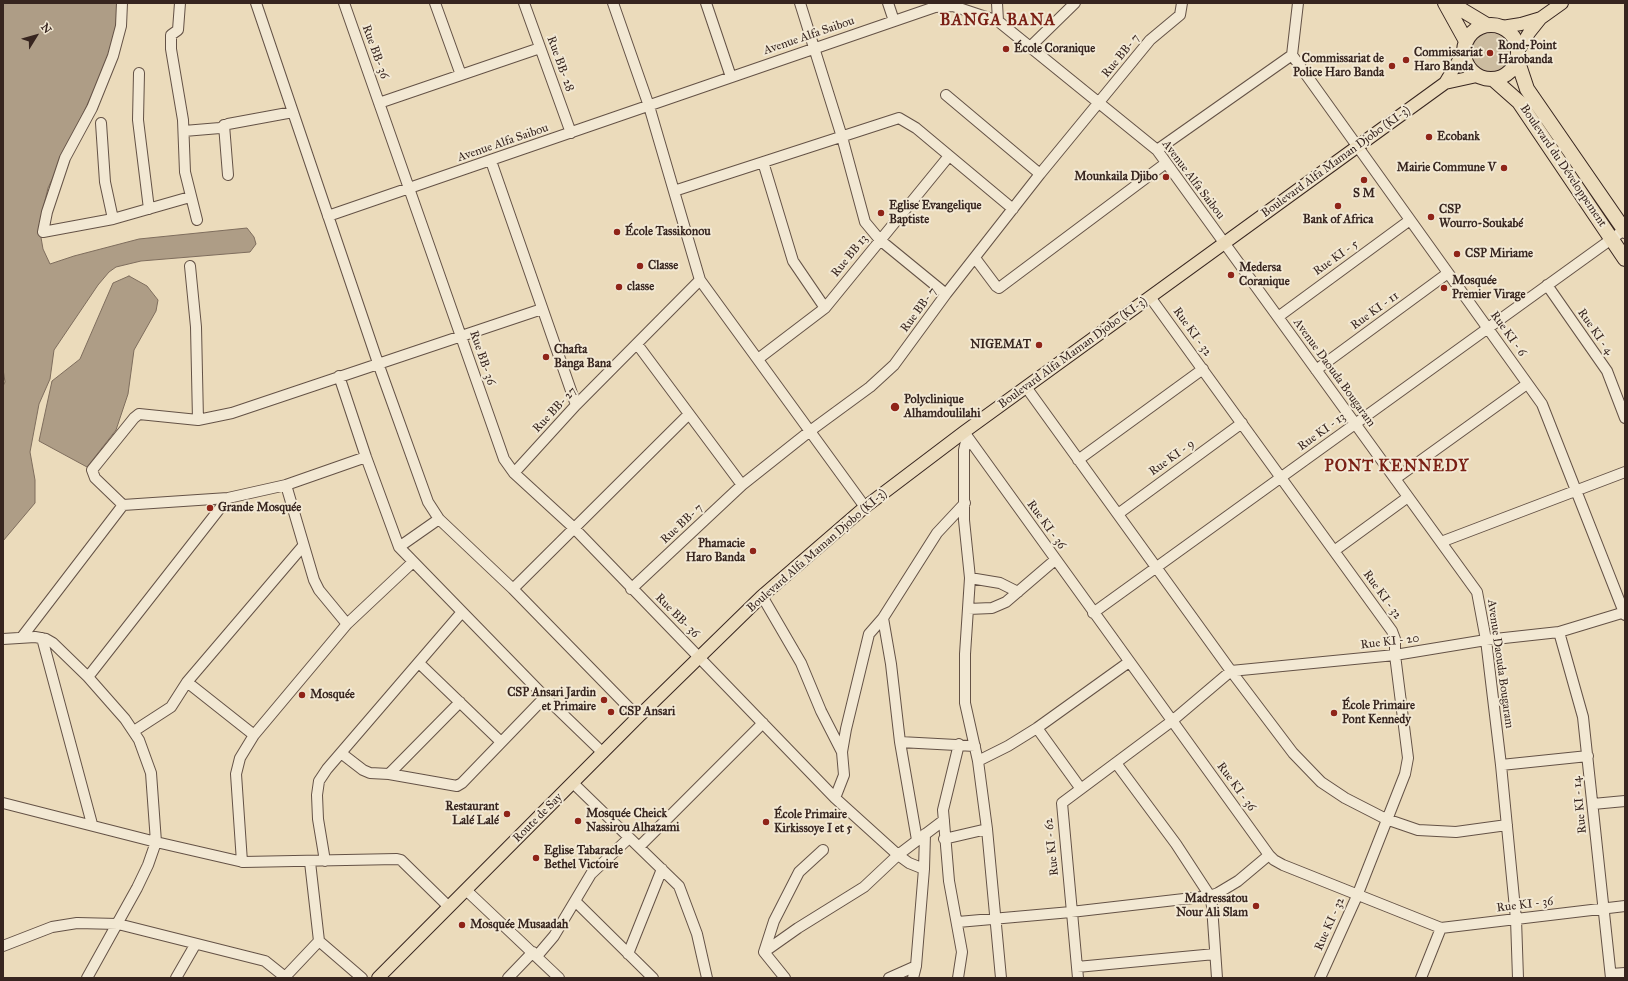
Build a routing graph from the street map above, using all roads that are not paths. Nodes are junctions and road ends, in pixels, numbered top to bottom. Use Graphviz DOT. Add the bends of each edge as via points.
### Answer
graph roads {
  1 [pos="122,3"];
  2 [pos="180,3"];
  3 [pos="256,3"];
  4 [pos="344,3"];
  5 [pos="434,3"];
  6 [pos="524,3"];
  7 [pos="613,3"];
  8 [pos="706,3"];
  9 [pos="800,3"];
  10 [pos="888,3"];
  11 [pos="998,3"];
  12 [pos="1075,3"];
  13 [pos="1182,3"];
  14 [pos="1298,3"];
  15 [pos="1445,3"];
  16 [pos="1454,3"];
  17 [pos="1562,3"];
  18 [pos="1541,18"];
  19 [pos="894,21"];
  20 [pos="998,21"];
  21 [pos="1487,25"];
  22 [pos="1502,27"];
  23 [pos="1030,47"];
  24 [pos="1465,47"];
  25 [pos="540,48"];
  26 [pos="815,48"];
  27 [pos="1292,55"];
  28 [pos="1518,55"];
  29 [pos="139,73"];
  30 [pos="461,75"];
  31 [pos="1477,76"];
  32 [pos="731,77"];
  33 [pos="1493,80"];
  34 [pos="1445,83"];
  35 [pos="946,95"];
  36 [pos="379,103"];
  37 [pos="1099,103"];
  38 [pos="649,106"];
  39 [pos="293,112"];
  40 [pos="101,123"];
  41 [pos="224,126"];
  42 [pos="184,131"];
  43 [pos="571,133"];
  44 [pos="842,137"];
  45 [pos="1357,146"];
  46 [pos="1157,150"];
  47 [pos="949,156"];
  48 [pos="490,161"];
  49 [pos="763,162"];
  50 [pos="1166,163"];
  51 [pos="1040,174"];
  52 [pos="228,175"];
  53 [pos="410,188"];
  54 [pos="674,191"];
  55 [pos="190,197"];
  56 [pos="149,209"];
  57 [pos="1013,209"];
  58 [pos="328,216"];
  59 [pos="112,219"];
  60 [pos="196,220"];
  61 [pos="1410,220"];
  62 [pos="1624,230"];
  63 [pos="1612,238"];
  64 [pos="880,240"];
  65 [pos="1224,243"];
  66 [pos="975,258"];
  67 [pos="1625,259"];
  68 [pos="190,266"];
  69 [pos="1448,273"];
  70 [pos="700,280"];
  71 [pos="1546,285"];
  72 [pos="946,294"];
  73 [pos="1150,297"];
  74 [pos="825,308"];
  75 [pos="542,309"];
  76 [pos="1278,317"];
  77 [pos="1487,328"];
  78 [pos="461,336"];
  79 [pos="637,344"];
  80 [pos="758,359"];
  81 [pos="378,363"];
  82 [pos="1202,369"];
  83 [pos="1316,370"];
  84 [pos="339,376"];
  85 [pos="1527,384"];
  86 [pos="1026,387"];
  87 [pos="576,406"];
  88 [pos="689,414"];
  89 [pos="1625,418"];
  90 [pos="198,420"];
  91 [pos="1242,423"];
  92 [pos="1355,424"];
  93 [pos="810,430"];
  94 [pos="965,434"];
  95 [pos="366,456"];
  96 [pos="1078,460"];
  97 [pos="1625,472"];
  98 [pos="514,473"];
  99 [pos="1281,478"];
  100 [pos="1395,479"];
  101 [pos="286,485"];
  102 [pos="742,485"];
  103 [pos="1576,490"];
  104 [pos="1408,497"];
  105 [pos="228,498"];
  106 [pos="965,503"];
  107 [pos="123,505"];
  108 [pos="865,507"];
  109 [pos="1118,514"];
  110 [pos="439,519"];
  111 [pos="574,528"];
  112 [pos="1441,542"];
  113 [pos="304,546"];
  114 [pos="399,546"];
  115 [pos="1334,551"];
  116 [pos="1055,560"];
  117 [pos="413,562"];
  118 [pos="1156,568"];
  119 [pos="970,578"];
  120 [pos="513,589"];
  121 [pos="632,589"];
  122 [pos="1018,592"];
  123 [pos="762,596"];
  124 [pos="968,609"];
  125 [pos="462,612"];
  126 [pos="1093,613"];
  127 [pos="1625,613"];
  128 [pos="883,618"];
  129 [pos="348,624"];
  130 [pos="1559,632"];
  131 [pos="22,637"];
  132 [pos="42,638"];
  133 [pos="3,639"];
  134 [pos="1486,640"];
  135 [pos="1395,655"];
  136 [pos="699,658"];
  137 [pos="1129,662"];
  138 [pos="419,663"];
  139 [pos="1231,672"];
  140 [pos="88,678"];
  141 [pos="187,682"];
  142 [pos="545,697"];
  143 [pos="460,702"];
  144 [pos="638,717"];
  145 [pos="1172,720"];
  146 [pos="763,723"];
  147 [pos="1037,728"];
  148 [pos="134,731"];
  149 [pos="254,735"];
  150 [pos="501,742"];
  151 [pos="900,742"];
  152 [pos="959,744"];
  153 [pos="975,746"];
  154 [pos="842,752"];
  155 [pos="341,753"];
  156 [pos="603,753"];
  157 [pos="1588,756"];
  158 [pos="978,761"];
  159 [pos="1116,763"];
  160 [pos="1501,765"];
  161 [pos="390,774"];
  162 [pos="573,783"];
  163 [pos="1080,789"];
  164 [pos="835,798"];
  165 [pos="1625,801"];
  166 [pos="3,802"];
  167 [pos="1593,804"];
  168 [pos="1386,819"];
  169 [pos="944,820"];
  170 [pos="92,824"];
  171 [pos="1507,825"];
  172 [pos="987,829"];
  173 [pos="921,837"];
  174 [pos="629,838"];
  175 [pos="944,839"];
  176 [pos="156,842"];
  177 [pos="639,847"];
  178 [pos="823,850"];
  179 [pos="898,855"];
  180 [pos="1269,856"];
  181 [pos="325,861"];
  182 [pos="242,862"];
  183 [pos="310,862"];
  184 [pos="662,869"];
  185 [pos="924,869"];
  186 [pos="466,890"];
  187 [pos="1210,896"];
  188 [pos="1356,896"];
  189 [pos="575,901"];
  190 [pos="1625,906"];
  191 [pos="449,907"];
  192 [pos="1604,909"];
  193 [pos="1071,912"];
  194 [pos="996,918"];
  195 [pos="1516,919"];
  196 [pos="958,922"];
  197 [pos="118,924"];
  198 [pos="1440,928"];
  199 [pos="320,941"];
  200 [pos="195,945"];
  201 [pos="3,946"];
  202 [pos="764,952"];
  203 [pos="535,954"];
  204 [pos="628,954"];
  205 [pos="1215,954"];
  206 [pos="916,966"];
  207 [pos="1077,967"];
  208 [pos="1625,973"];
  209 [pos="1611,976"];
  210 [pos="285,977"];
  211 [pos="87,978"];
  212 [pos="176,978"];
  213 [pos="362,978"];
  214 [pos="378,978"];
  215 [pos="508,978"];
  216 [pos="560,978"];
  217 [pos="653,978"];
  218 [pos="707,978"];
  219 [pos="785,978"];
  220 [pos="889,978"];
  221 [pos="913,978"];
  222 [pos="958,978"];
  223 [pos="1001,978"];
  224 [pos="1078,978"];
  225 [pos="1217,978"];
  226 [pos="1320,978"];
  227 [pos="1421,978"];
  228 [pos="1518,978"];
  1 -- 59 [label="street" via="121,26 113,56 92,108 65,158 43,232"];
  2 -- 42 [label="street" via="178,30 171,35 170,40"];
  3 -- 39 [label="street"];
  4 -- 36 [label="street, Rue BB- 36"];
  5 -- 30 [label="street"];
  6 -- 25 [label="street, Rue BB- 28"];
  7 -- 38 [label="street"];
  8 -- 32 [label="street"];
  9 -- 26 [label="street"];
  10 -- 19 [label="street"];
  11 -- 20 [label="street"];
  12 -- 23 [label="street"];
  13 -- 37 [label="street, Rue BB- 7" via="1180,15 1150,40"];
  14 -- 27 [label="street"];
  15 -- 24 [label="highway"];
  16 -- 21 [label="highway"];
  17 -- 18 [label="main road"];
  18 -- 22 [label="main road"];
  18 -- 28 [label="main road" via="1529,33"];
  19 -- 20 [label="street, Avenue Alfa Saibou" via="944,5"];
  19 -- 26 [label="street, Avenue Alfa Saibou"];
  20 -- 23 [label="street, Avenue Alfa Saibou"];
  21 -- 22 [label="highway"];
  21 -- 24 [label="highway" via="1474,30"];
  22 -- 28 [label="highway" via="1516,41"];
  23 -- 37 [label="street, Avenue Alfa Saibou"];
  24 -- 31 [label="highway" via="1465,62"];
  24 -- 34 [label="main road, Boulevard Alfa Maman Djobo (KI-3)"];
  25 -- 30 [label="street"];
  25 -- 43 [label="street, Rue BB- 28"];
  26 -- 32 [label="street, Avenue Alfa Saibou"];
  26 -- 44 [label="street"];
  27 -- 45 [label="street, Rue KI - 6"];
  27 -- 46 [label="street"];
  28 -- 33 [label="highway" via="1508,73"];
  28 -- 62 [label="highway, Boulevard du Développement" via="1527,89"];
  29 -- 56 [label="street" via="138,120"];
  30 -- 36 [label="street"];
  31 -- 33 [label="highway"];
  31 -- 34 [label="main road, Boulevard Alfa Maman Djobo (KI-3)"];
  32 -- 38 [label="street, Avenue Alfa Saibou"];
  33 -- 63 [label="highway, Boulevard du Développement" via="1519,102"];
  34 -- 45 [label="main road, Boulevard Alfa Maman Djobo (KI-3)"];
  35 -- 51 [label="street"];
  36 -- 53 [label="street, Rue BB- 36"];
  37 -- 46 [label="street, Avenue Alfa Saibou"];
  37 -- 51 [label="street, Rue BB- 7"];
  38 -- 43 [label="street, Avenue Alfa Saibou"];
  38 -- 54 [label="street"];
  39 -- 41 [label="street"];
  39 -- 58 [label="street"];
  40 -- 59 [label="street" via="105,182"];
  41 -- 42 [label="street"];
  41 -- 52 [label="street"];
  42 -- 55 [label="street" via="185,172"];
  43 -- 48 [label="street, Avenue Alfa Saibou"];
  44 -- 47 [label="street" via="898,118 916,128"];
  44 -- 49 [label="street"];
  44 -- 64 [label="street" via="862,215"];
  45 -- 61 [label="street, Rue KI - 6"];
  45 -- 65 [label="main road, Boulevard Alfa Maman Djobo (KI-3)"];
  46 -- 50 [label="street, Avenue Alfa Saibou"];
  47 -- 57 [label="street"];
  47 -- 64 [label="street, Rue BB 13"];
  48 -- 53 [label="street, Avenue Alfa Saibou"];
  48 -- 75 [label="street"];
  49 -- 54 [label="street"];
  49 -- 74 [label="street" via="793,261"];
  50 -- 65 [label="street, Avenue Alfa Saibou"];
  50 -- 66 [label="street" via="999,288"];
  51 -- 57 [label="street, Rue BB- 7"];
  53 -- 58 [label="street, Avenue Alfa Saibou"];
  53 -- 78 [label="street, Rue BB- 36"];
  54 -- 70 [label="street"];
  55 -- 56 [label="street"];
  55 -- 60 [label="street"];
  56 -- 59 [label="street"];
  57 -- 66 [label="street, Rue BB- 7"];
  58 -- 81 [label="street"];
  61 -- 69 [label="street, Rue KI - 6"];
  61 -- 76 [label="street, Rue KI - 5"];
  62 -- 63 [label="street, Rue KI - 13"];
  63 -- 67 [label="highway, Boulevard du Développement"];
  63 -- 71 [label="street, Rue KI - 13"];
  64 -- 72 [label="street"];
  64 -- 74 [label="street, Rue BB 13"];
  65 -- 73 [label="main road, Boulevard Alfa Maman Djobo (KI-3)"];
  65 -- 76 [label="street, Avenue Daouda Bougaram"];
  66 -- 72 [label="street, Rue BB- 7"];
  68 -- 90 [label="street" via="196,327"];
  69 -- 77 [label="street, Rue KI - 6"];
  69 -- 83 [label="street, Rue KI - 11"];
  70 -- 79 [label="street, Rue BB- 27"];
  70 -- 80 [label="street"];
  71 -- 77 [label="street, Rue KI - 13"];
  71 -- 89 [label="street, Rue KI - 4" via="1606,372"];
  72 -- 93 [label="street, Rue BB- 7" via="894,365 870,387"];
  73 -- 82 [label="street, Rue KI - 32"];
  73 -- 86 [label="main road, Boulevard Alfa Maman Djobo (KI-3)"];
  74 -- 80 [label="street, Rue BB 13"];
  75 -- 78 [label="street"];
  75 -- 87 [label="street"];
  76 -- 83 [label="street, Avenue Daouda Bougaram"];
  77 -- 85 [label="street, Rue KI - 6"];
  77 -- 92 [label="street, Rue KI - 13"];
  78 -- 81 [label="street"];
  78 -- 98 [label="street, Rue BB- 36" via="500,450"];
  79 -- 87 [label="street, Rue BB- 27"];
  79 -- 88 [label="street"];
  80 -- 93 [label="street"];
  81 -- 84 [label="street"];
  81 -- 110 [label="street" via="423,492"];
  82 -- 91 [label="street, Rue KI - 32"];
  82 -- 96 [label="street"];
  83 -- 92 [label="street, Avenue Daouda Bougaram"];
  84 -- 90 [label="street" via="232,413"];
  84 -- 95 [label="street"];
  85 -- 100 [label="street"];
  85 -- 103 [label="street, Rue KI - 6" via="1542,404"];
  86 -- 94 [label="main road, Boulevard Alfa Maman Djobo (KI-3)"];
  86 -- 96 [label="street"];
  87 -- 98 [label="street, Rue BB- 27"];
  88 -- 102 [label="street"];
  88 -- 111 [label="street"];
  90 -- 107 [label="street" via="145,414 139,414 134,418 92,470 95,478"];
  91 -- 99 [label="street, Rue KI - 32"];
  91 -- 109 [label="street, Rue KI - 9"];
  92 -- 99 [label="street, Rue KI - 13"];
  92 -- 100 [label="street, Avenue Daouda Bougaram"];
  93 -- 102 [label="street, Rue BB- 7"];
  93 -- 108 [label="street"];
  94 -- 106 [label="street"];
  94 -- 108 [label="main road, Boulevard Alfa Maman Djobo (KI-3)"];
  94 -- 116 [label="street, Rue KI - 36"];
  95 -- 101 [label="street"];
  95 -- 114 [label="street"];
  96 -- 109 [label="street"];
  97 -- 103 [label="street"];
  98 -- 111 [label="street, Rue BB- 36"];
  99 -- 115 [label="street, Rue KI - 32"];
  99 -- 118 [label="street, Rue KI - 13"];
  100 -- 104 [label="street, Avenue Daouda Bougaram"];
  101 -- 105 [label="street"];
  101 -- 113 [label="street"];
  102 -- 121 [label="street, Rue BB- 7"];
  103 -- 112 [label="street"];
  103 -- 127 [label="street, Rue KI - 6"];
  104 -- 112 [label="street, Avenue Daouda Bougaram"];
  104 -- 115 [label="street"];
  105 -- 107 [label="street"];
  105 -- 140 [label="street"];
  106 -- 119 [label="street"];
  106 -- 128 [label="street" via="937,533"];
  107 -- 131 [label="street"];
  108 -- 123 [label="main road, Boulevard Alfa Maman Djobo (KI-3)"];
  109 -- 118 [label="street"];
  110 -- 114 [label="street"];
  110 -- 120 [label="street"];
  111 -- 120 [label="street"];
  111 -- 121 [label="street, Rue BB- 36"];
  112 -- 134 [label="street, Avenue Daouda Bougaram" via="1477,592"];
  113 -- 129 [label="street" via="319,590"];
  113 -- 141 [label="street"];
  114 -- 117 [label="street"];
  115 -- 135 [label="street, Rue KI - 32" via="1392,631"];
  116 -- 122 [label="street"];
  116 -- 126 [label="street, Rue KI - 36"];
  117 -- 125 [label="street"];
  117 -- 129 [label="street"];
  118 -- 126 [label="street, Rue KI - 13"];
  118 -- 139 [label="street"];
  119 -- 122 [label="street" via="1000,583"];
  119 -- 124 [label="street"];
  120 -- 144 [label="street"];
  121 -- 136 [label="street, Rue BB- 36"];
  122 -- 124 [label="street" via="1006,602 992,608"];
  123 -- 136 [label="main road, Boulevard Alfa Maman Djobo (KI-3)"];
  123 -- 154 [label="street" via="801,663"];
  124 -- 153 [label="street" via="965,704"];
  125 -- 138 [label="street"];
  125 -- 142 [label="street"];
  126 -- 137 [label="street, Rue KI - 36"];
  127 -- 130 [label="street, Rue KI - 20"];
  128 -- 151 [label="street" via="892,664"];
  128 -- 154 [label="street" via="869,634"];
  129 -- 149 [label="street"];
  130 -- 134 [label="street, Rue KI - 20"];
  130 -- 157 [label="street, Rue KI - 14" via="1577,695"];
  131 -- 132 [label="street"];
  131 -- 133 [label="street"];
  132 -- 140 [label="street" via="59,648"];
  132 -- 170 [label="street"];
  134 -- 135 [label="street, Rue KI - 20"];
  134 -- 160 [label="street, Avenue Daouda Bougaram"];
  135 -- 139 [label="street, Rue KI - 20"];
  135 -- 168 [label="street, Rue KI - 32" via="1408,758 1406,774"];
  136 -- 144 [label="main road, Route de Say"];
  136 -- 146 [label="street, Rue BB- 36"];
  137 -- 145 [label="street, Rue KI - 36"];
  137 -- 147 [label="street"];
  138 -- 143 [label="street"];
  138 -- 155 [label="street"];
  139 -- 145 [label="street"];
  139 -- 168 [label="street" via="1293,753 1321,782 1345,798"];
  140 -- 148 [label="street"];
  141 -- 148 [label="street" via="167,710"];
  141 -- 149 [label="street"];
  142 -- 150 [label="street"];
  142 -- 156 [label="street"];
  143 -- 150 [label="street"];
  143 -- 161 [label="street"];
  144 -- 156 [label="main road, Route de Say"];
  145 -- 159 [label="street, Rue KI - 62"];
  145 -- 180 [label="street, Rue KI - 36"];
  146 -- 164 [label="street, Rue BB- 36"];
  146 -- 177 [label="street"];
  147 -- 158 [label="street"];
  147 -- 163 [label="street"];
  148 -- 176 [label="street" via="151,773"];
  149 -- 182 [label="street" via="237,766"];
  150 -- 161 [label="street" via="457,786"];
  151 -- 152 [label="street"];
  151 -- 173 [label="street"];
  152 -- 153 [label="street"];
  152 -- 169 [label="street" via="943,807"];
  153 -- 158 [label="street"];
  154 -- 164 [label="street" via="844,775"];
  155 -- 161 [label="street" via="363,770"];
  155 -- 181 [label="street" via="319,781 318,819"];
  156 -- 162 [label="main road, Route de Say"];
  157 -- 160 [label="street"];
  157 -- 167 [label="street, Rue KI - 14"];
  158 -- 172 [label="street"];
  159 -- 163 [label="street, Rue KI - 62"];
  159 -- 187 [label="street" via="1176,844"];
  160 -- 171 [label="street, Avenue Daouda Bougaram"];
  162 -- 174 [label="street"];
  162 -- 186 [label="main road, Route de Say"];
  163 -- 193 [label="street, Rue KI - 62" via="1064,801 1061,807"];
  164 -- 179 [label="street, Rue BB- 36"];
  165 -- 167 [label="street"];
  166 -- 170 [label="street"];
  167 -- 192 [label="street, Rue KI - 14"];
  168 -- 171 [label="street" via="1429,832 1456,832"];
  168 -- 188 [label="street, Rue KI - 32"];
  169 -- 173 [label="street"];
  169 -- 175 [label="street"];
  170 -- 176 [label="street"];
  171 -- 195 [label="street, Avenue Daouda Bougaram"];
  172 -- 175 [label="street"];
  172 -- 194 [label="street"];
  173 -- 179 [label="street"];
  173 -- 185 [label="street"];
  174 -- 177 [label="street"];
  174 -- 189 [label="street" via="591,874"];
  175 -- 196 [label="street" via="949,881"];
  176 -- 182 [label="street"];
  176 -- 197 [label="street" via="146,869"];
  177 -- 184 [label="street"];
  178 -- 202 [label="street" via="799,872 774,921"];
  179 -- 185 [label="street, Rue BB- 36"];
  179 -- 202 [label="street" via="864,887"];
  180 -- 187 [label="street" via="1238,881"];
  180 -- 188 [label="street, Rue KI - 36" via="1283,866"];
  181 -- 183 [label="street"];
  181 -- 191 [label="street" via="397,858"];
  182 -- 183 [label="street"];
  183 -- 199 [label="street"];
  184 -- 204 [label="street"];
  184 -- 218 [label="street" via="679,886 698,934"];
  185 -- 206 [label="street"];
  186 -- 191 [label="main road, Route de Say"];
  186 -- 203 [label="street"];
  187 -- 193 [label="street"];
  187 -- 205 [label="street"];
  188 -- 198 [label="street, Rue KI - 36"];
  188 -- 226 [label="street, Rue KI - 32"];
  189 -- 203 [label="street" via="554,936"];
  189 -- 204 [label="street"];
  190 -- 192 [label="street, Rue KI - 36"];
  191 -- 214 [label="main road, Route de Say"];
  192 -- 195 [label="street, Rue KI - 36"];
  192 -- 209 [label="street, Rue KI - 14"];
  193 -- 194 [label="street"];
  193 -- 207 [label="street, Rue KI - 62"];
  194 -- 196 [label="street"];
  194 -- 223 [label="street"];
  195 -- 198 [label="street, Rue KI - 36"];
  195 -- 228 [label="street, Avenue Daouda Bougaram"];
  196 -- 222 [label="street" via="962,952"];
  197 -- 200 [label="street"];
  197 -- 201 [label="street" via="52,927"];
  197 -- 211 [label="street"];
  198 -- 227 [label="street"];
  199 -- 210 [label="street"];
  199 -- 213 [label="street"];
  200 -- 210 [label="street" via="264,961"];
  200 -- 212 [label="street"];
  202 -- 219 [label="street"];
  203 -- 215 [label="street"];
  203 -- 216 [label="street"];
  204 -- 217 [label="street"];
  205 -- 207 [label="street"];
  205 -- 225 [label="street"];
  206 -- 220 [label="street"];
  206 -- 221 [label="street"];
  207 -- 224 [label="street, Rue KI - 62"];
  208 -- 209 [label="street"];
}
